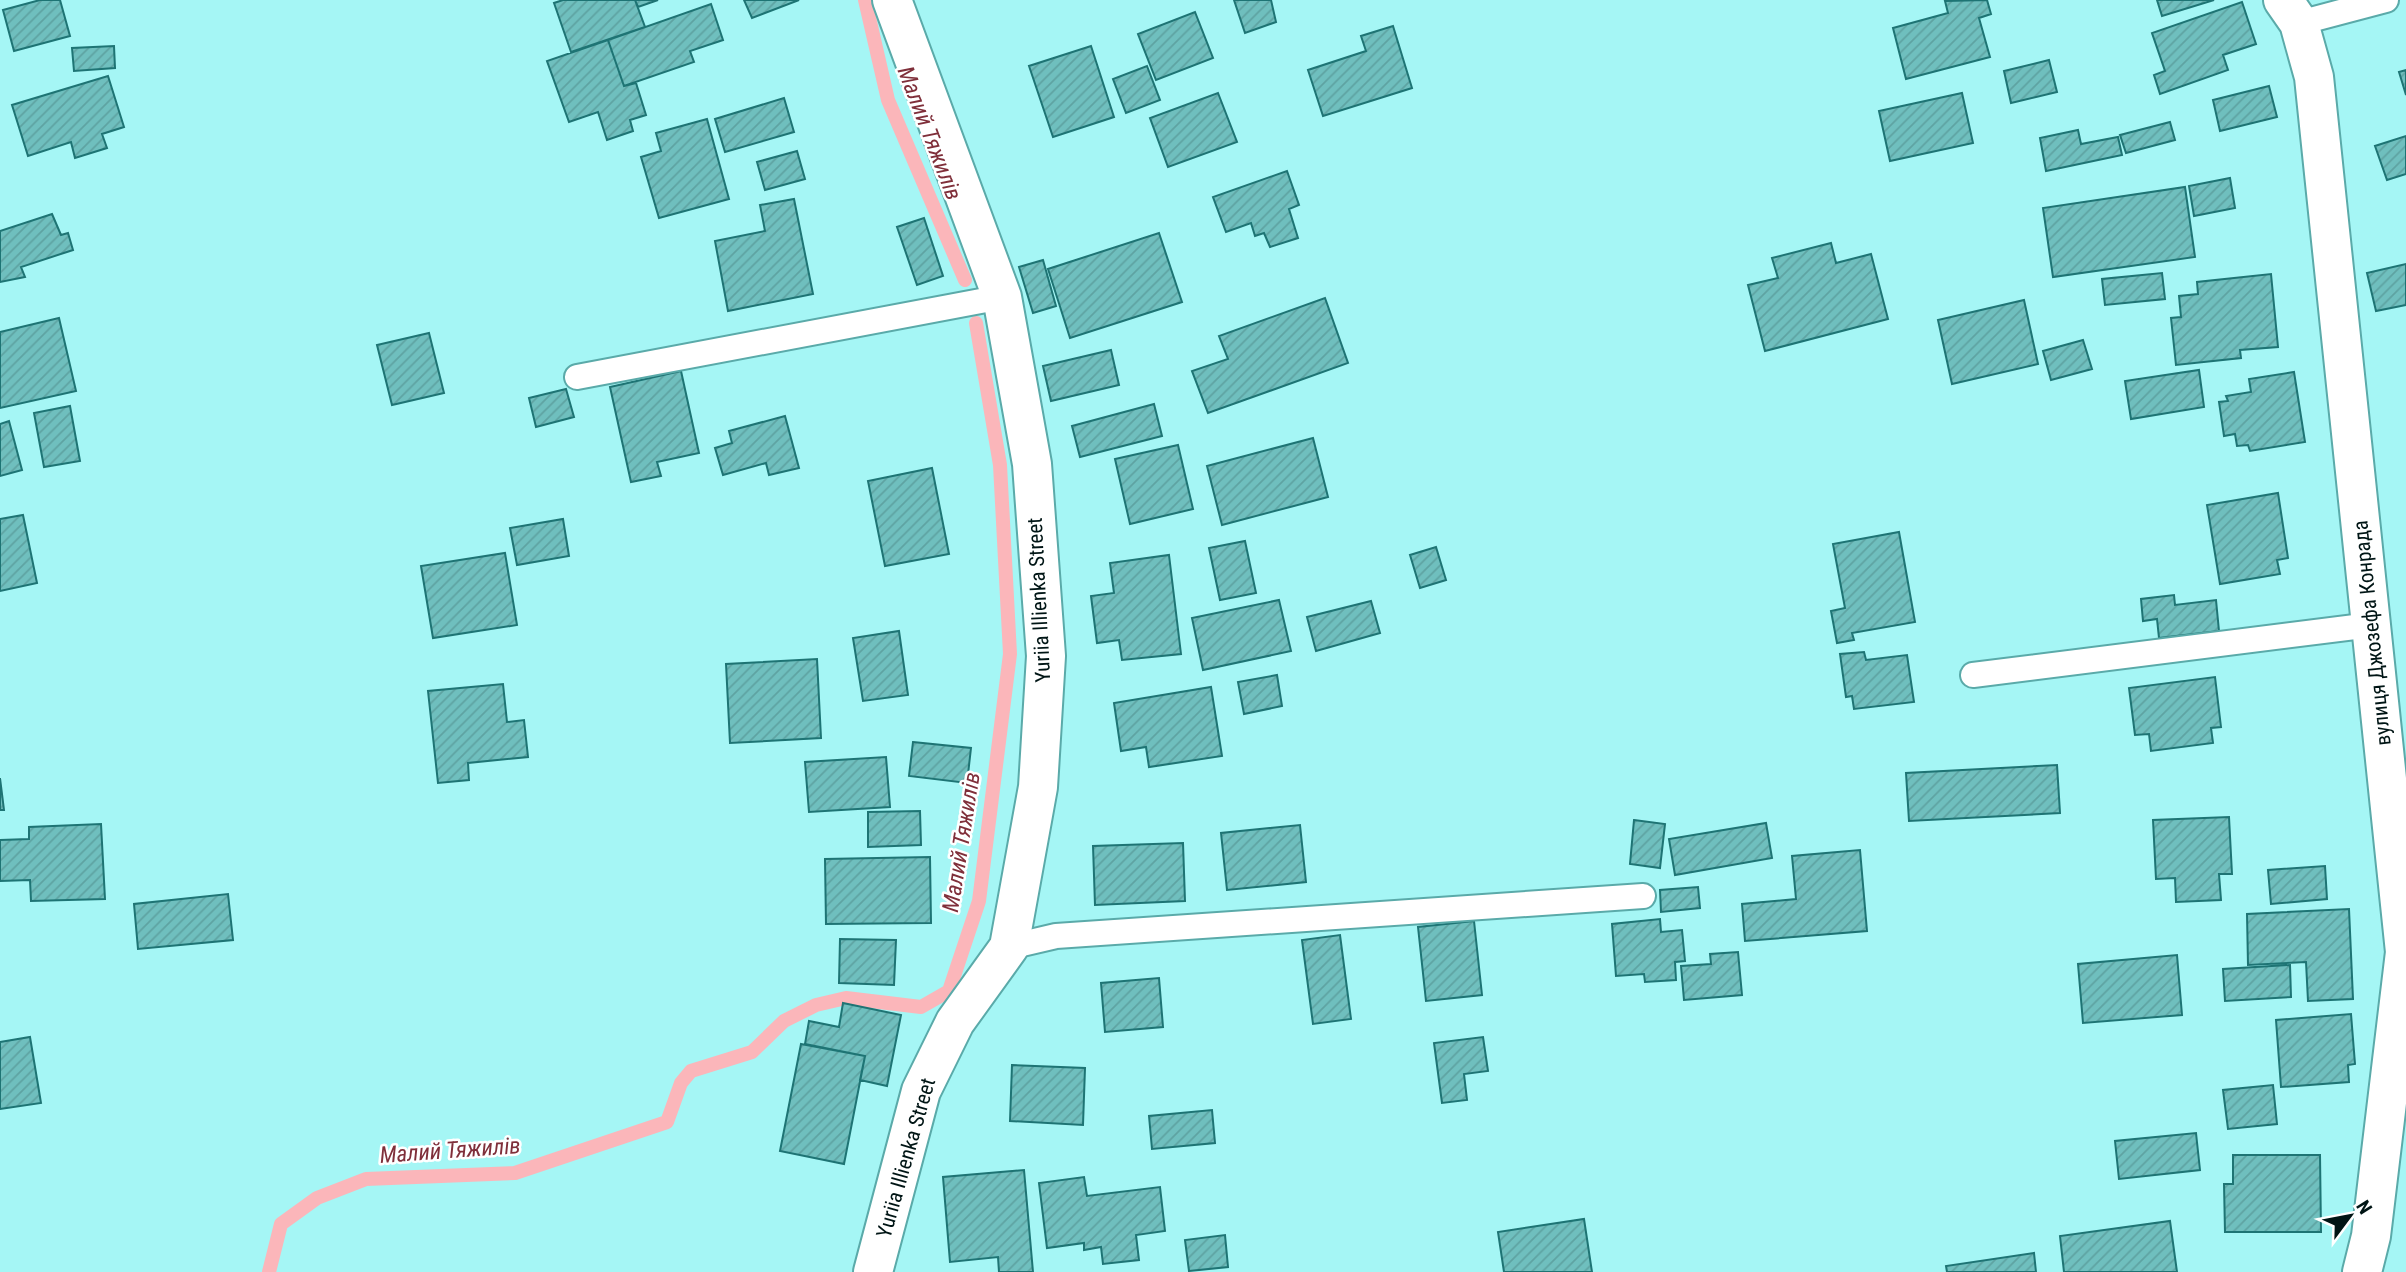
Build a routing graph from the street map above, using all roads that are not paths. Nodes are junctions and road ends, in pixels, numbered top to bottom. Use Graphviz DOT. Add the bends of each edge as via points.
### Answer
graph roads {
  1 [pos="892,0"];
  2 [pos="2386,0"];
  3 [pos="2291,12"];
  4 [pos="1002,296"];
  5 [pos="577,377"];
  6 [pos="2371,625"];
  7 [pos="1973,675"];
  8 [pos="1643,896"];
  9 [pos="1009,947"];
  10 [pos="873,1272"];
  11 [pos="2362,1272"];
  1 -- 4 [label="street, Yuriia Illienka Street"];
  2 -- 3 [label="lane"];
  3 -- 6 [label="street, вулиця Джозефа Конрада" via="2314,76"];
  4 -- 5 [label="lane"];
  4 -- 9 [label="street, Yuriia Illienka Street" via="1032,464 1046,656 1038,787"];
  6 -- 7 [label="lane"];
  6 -- 11 [label="street, вулиця Джозефа Конрада" via="2405,952 2371,1236"];
  8 -- 9 [label="lane" via="1056,936"];
  9 -- 10 [label="street, Yuriia Illienka Street" via="955,1022 921,1091"];
}
